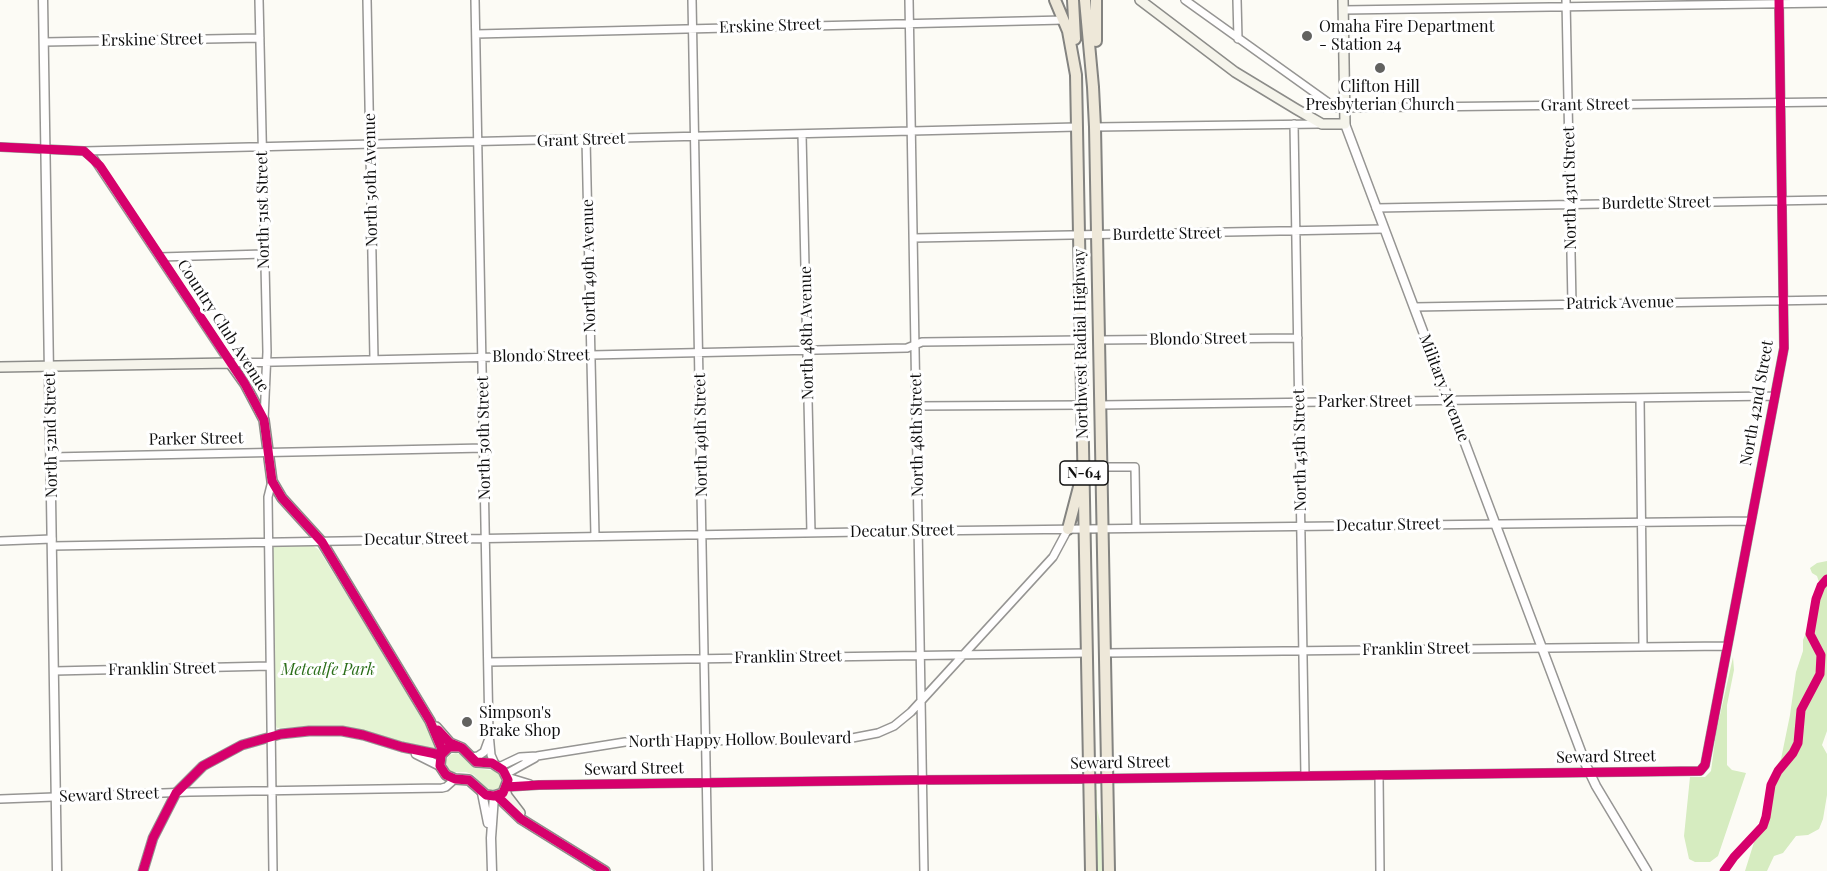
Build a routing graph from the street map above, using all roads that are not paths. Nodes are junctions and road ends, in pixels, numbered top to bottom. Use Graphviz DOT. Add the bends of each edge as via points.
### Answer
graph roads {
  1 [pos="43,0"];
  2 [pos="259,0"];
  3 [pos="367,0"];
  4 [pos="475,0"];
  5 [pos="692,0"];
  6 [pos="909,0"];
  7 [pos="1055,0"];
  8 [pos="1073,0"];
  9 [pos="1140,0"];
  10 [pos="1185,0"];
  11 [pos="1237,0"];
  12 [pos="1093,1"];
  13 [pos="1779,2"];
  14 [pos="1567,3"];
  15 [pos="1827,3"];
  16 [pos="1343,5"];
  17 [pos="1064,20"];
  18 [pos="909,22"];
  19 [pos="693,28"];
  20 [pos="476,34"];
  21 [pos="260,38"];
  22 [pos="1238,39"];
  23 [pos="44,42"];
  24 [pos="1076,75"];
  25 [pos="1827,102"];
  26 [pos="1782,103"];
  27 [pos="1568,105"];
  28 [pos="1344,108"];
  29 [pos="1294,124"];
  30 [pos="1322,124"];
  31 [pos="1345,124"];
  32 [pos="1095,127"];
  33 [pos="1077,128"];
  34 [pos="911,130"];
  35 [pos="802,134"];
  36 [pos="695,137"];
  37 [pos="586,139"];
  38 [pos="478,142"];
  39 [pos="370,143"];
  40 [pos="262,146"];
  41 [pos="0,147"];
  42 [pos="45,150"];
  43 [pos="84,151"];
  44 [pos="1783,201"];
  45 [pos="1827,201"];
  46 [pos="1570,204"];
  47 [pos="1376,208"];
  48 [pos="1384,229"];
  49 [pos="1296,231"];
  50 [pos="1097,235"];
  51 [pos="1079,236"];
  52 [pos="914,238"];
  53 [pos="264,254"];
  54 [pos="160,257"];
  55 [pos="1784,300"];
  56 [pos="1827,300"];
  57 [pos="1572,304"];
  58 [pos="1414,307"];
  59 [pos="1298,338"];
  60 [pos="1081,340"];
  61 [pos="1099,340"];
  62 [pos="916,345"];
  63 [pos="807,350"];
  64 [pos="699,352"];
  65 [pos="591,355"];
  66 [pos="483,357"];
  67 [pos="374,360"];
  68 [pos="266,361"];
  69 [pos="230,363"];
  70 [pos="49,366"];
  71 [pos="0,367"];
  72 [pos="1774,396"];
  73 [pos="1640,398"];
  74 [pos="1449,400"];
  75 [pos="1299,402"];
  76 [pos="1082,405"];
  77 [pos="1100,405"];
  78 [pos="917,406"];
  79 [pos="264,420"];
  80 [pos="484,448"];
  81 [pos="267,452"];
  82 [pos="51,457"];
  83 [pos="1084,459"];
  84 [pos="1102,467"];
  85 [pos="272,482"];
  86 [pos="1751,521"];
  87 [pos="1642,523"];
  88 [pos="1495,524"];
  89 [pos="1301,526"];
  90 [pos="1085,528"];
  91 [pos="1103,528"];
  92 [pos="1136,528"];
  93 [pos="1068,529"];
  94 [pos="919,531"];
  95 [pos="811,533"];
  96 [pos="703,534"];
  97 [pos="595,536"];
  98 [pos="486,538"];
  99 [pos="0,540"];
  100 [pos="268,542"];
  101 [pos="322,542"];
  102 [pos="52,543"];
  103 [pos="1727,646"];
  104 [pos="1643,647"];
  105 [pos="1542,648"];
  106 [pos="1303,650"];
  107 [pos="1088,653"];
  108 [pos="1106,653"];
  109 [pos="964,654"];
  110 [pos="920,655"];
  111 [pos="705,658"];
  112 [pos="488,662"];
  113 [pos="270,666"];
  114 [pos="54,671"];
  115 [pos="921,700"];
  116 [pos="430,721"];
  117 [pos="489,733"];
  118 [pos="271,736"];
  119 [pos="706,740"];
  120 [pos="402,747"];
  121 [pos="457,747"];
  122 [pos="442,753"];
  123 [pos="471,757"];
  124 [pos="441,768"];
  125 [pos="1702,770"];
  126 [pos="1589,772"];
  127 [pos="1379,775"];
  128 [pos="1305,776"];
  129 [pos="1107,778"];
  130 [pos="455,779"];
  131 [pos="1089,779"];
  132 [pos="922,780"];
  133 [pos="501,781"];
  134 [pos="707,783"];
  135 [pos="434,788"];
  136 [pos="272,791"];
  137 [pos="176,793"];
  138 [pos="482,793"];
  139 [pos="56,797"];
  140 [pos="0,799"];
  141 [pos="491,838"];
  142 [pos="57,871"];
  143 [pos="143,871"];
  144 [pos="273,871"];
  145 [pos="492,871"];
  146 [pos="605,871"];
  147 [pos="708,871"];
  148 [pos="924,871"];
  149 [pos="1091,871"];
  150 [pos="1109,871"];
  151 [pos="1380,871"];
  152 [pos="1647,871"];
  1 -- 23 [label="street, North 52nd Street"];
  2 -- 21 [label="street, North 51st Street"];
  3 -- 39 [label="street, North 50th Avenue"];
  4 -- 20 [label="street, North 50th Street"];
  5 -- 19 [label="street, North 49th Street"];
  6 -- 18 [label="street, North 48th Street"];
  7 -- 17 [label="main road, Northwest Radial Highway / N-64"];
  8 -- 24 [label="main road"];
  9 -- 30 [label="main road" via="1235,72"];
  10 -- 22 [label="street"];
  11 -- 22 [label="street"];
  12 -- 32 [label="main road, Northwest Radial Highway / N-64"];
  13 -- 14 [label="street"];
  13 -- 15 [label="street"];
  13 -- 26 [label="street, North 42nd Street"];
  14 -- 16 [label="street"];
  14 -- 27 [label="street, North 43rd Street"];
  16 -- 28 [label="main road"];
  17 -- 18 [label="street, Erskine Street"];
  17 -- 24 [label="main road, Northwest Radial Highway / N-64"];
  18 -- 19 [label="street, Erskine Street"];
  18 -- 34 [label="street, North 48th Street"];
  19 -- 20 [label="street, Erskine Street"];
  19 -- 36 [label="street, North 49th Street"];
  20 -- 38 [label="street, North 50th Street"];
  21 -- 23 [label="street, Erskine Street"];
  21 -- 40 [label="street, North 51st Street"];
  22 -- 28 [label="street" via="1332,106"];
  23 -- 42 [label="street, North 52nd Street"];
  24 -- 33 [label="main road, Northwest Radial Highway / N-64"];
  25 -- 26 [label="street, Grant Street"];
  26 -- 27 [label="street, Grant Street"];
  26 -- 44 [label="street, North 42nd Street"];
  27 -- 28 [label="street, Grant Street"];
  27 -- 46 [label="street, North 43rd Street"];
  28 -- 31 [label="main road"];
  29 -- 30 [label="street"];
  29 -- 32 [label="street"];
  29 -- 49 [label="street, North 45th Street"];
  30 -- 31 [label="main road"];
  31 -- 47 [label="street, Military Avenue"];
  32 -- 50 [label="main road, Northwest Radial Highway / N-64"];
  33 -- 34 [label="street, Grant Street"];
  33 -- 51 [label="main road, Northwest Radial Highway / N-64"];
  34 -- 35 [label="street, Grant Street"];
  34 -- 52 [label="street, North 48th Street"];
  35 -- 36 [label="street, Grant Street"];
  35 -- 63 [label="street, North 48th Avenue"];
  36 -- 37 [label="street, Grant Street"];
  36 -- 64 [label="street, North 49th Street"];
  37 -- 38 [label="street, Grant Street"];
  37 -- 65 [label="street, North 49th Avenue"];
  38 -- 39 [label="street, Grant Street"];
  38 -- 66 [label="street, North 50th Street"];
  39 -- 40 [label="street, Grant Street"];
  39 -- 67 [label="street, North 50th Avenue"];
  40 -- 43 [label="street, Grant Street"];
  40 -- 53 [label="street, North 51st Street"];
  41 -- 42 [label="street"];
  42 -- 43 [label="street"];
  42 -- 70 [label="street, North 52nd Street"];
  43 -- 54 [label="street, Country Club Avenue" via="100,166"];
  44 -- 45 [label="street, Burdette Street"];
  44 -- 46 [label="street, Burdette Street"];
  44 -- 55 [label="street, North 42nd Street"];
  46 -- 47 [label="street, Burdette Street"];
  46 -- 57 [label="street, North 43rd Street"];
  47 -- 48 [label="street, Military Avenue"];
  48 -- 49 [label="street, Burdette Street"];
  48 -- 58 [label="street, Military Avenue"];
  49 -- 50 [label="street, Burdette Street"];
  49 -- 59 [label="street, North 45th Street"];
  50 -- 51 [label="street, Burdette Street"];
  50 -- 61 [label="main road, Northwest Radial Highway / N-64"];
  51 -- 52 [label="street, Burdette Street"];
  51 -- 60 [label="main road, Northwest Radial Highway / N-64"];
  52 -- 62 [label="street, North 48th Street"];
  53 -- 54 [label="street"];
  53 -- 68 [label="street, North 51st Street"];
  54 -- 69 [label="street, Country Club Avenue"];
  55 -- 56 [label="street, Patrick Avenue"];
  55 -- 57 [label="street, Patrick Avenue"];
  55 -- 72 [label="street, North 42nd Street" via="1784,348"];
  57 -- 58 [label="street, Patrick Avenue"];
  58 -- 74 [label="street, Military Avenue"];
  59 -- 61 [label="street, Blondo Street"];
  59 -- 75 [label="street, North 45th Street"];
  60 -- 62 [label="street, Blondo Street"];
  60 -- 76 [label="main road, Northwest Radial Highway / N-64"];
  61 -- 77 [label="main road, Northwest Radial Highway / N-64"];
  62 -- 63 [label="street, Blondo Street"];
  62 -- 78 [label="street, North 48th Street"];
  63 -- 64 [label="street, Blondo Street"];
  63 -- 95 [label="street, North 48th Avenue"];
  64 -- 65 [label="street, Blondo Street"];
  64 -- 96 [label="street, North 49th Street"];
  65 -- 66 [label="street, Blondo Street"];
  65 -- 97 [label="street, North 49th Avenue"];
  66 -- 67 [label="street, Blondo Street"];
  66 -- 80 [label="street, North 50th Street"];
  67 -- 68 [label="street, Blondo Street"];
  68 -- 69 [label="street, Blondo Street"];
  68 -- 79 [label="street, North 51st Street"];
  69 -- 70 [label="main road, Blondo Street"];
  69 -- 79 [label="main road, Country Club Avenue"];
  70 -- 71 [label="main road, Blondo Street"];
  70 -- 82 [label="street, North 52nd Street"];
  72 -- 73 [label="street, Parker Street"];
  72 -- 86 [label="street, North 42nd Street"];
  73 -- 74 [label="street, Parker Street"];
  73 -- 87 [label="street"];
  74 -- 75 [label="street, Parker Street"];
  74 -- 88 [label="street, Military Avenue"];
  75 -- 77 [label="street, Parker Street"];
  75 -- 89 [label="street, North 45th Street"];
  76 -- 78 [label="street"];
  76 -- 83 [label="main road, Northwest Radial Highway / N-64"];
  77 -- 84 [label="main road, Northwest Radial Highway / N-64"];
  78 -- 94 [label="street, North 48th Street"];
  79 -- 81 [label="main road, Country Club Avenue"];
  80 -- 81 [label="street, Parker Street"];
  80 -- 98 [label="street, North 50th Street"];
  81 -- 82 [label="street, Parker Street"];
  81 -- 85 [label="main road, Country Club Avenue"];
  82 -- 102 [label="street, North 52nd Street"];
  83 -- 90 [label="main road, Northwest Radial Highway / N-64"];
  83 -- 93 [label="main road"];
  84 -- 91 [label="main road, Northwest Radial Highway / N-64"];
  84 -- 92 [label="street" via="1135,467"];
  85 -- 100 [label="street"];
  85 -- 101 [label="main road, Country Club Avenue"];
  86 -- 87 [label="street, Decatur Street"];
  86 -- 103 [label="street, North 42nd Street"];
  87 -- 88 [label="street, Decatur Street"];
  87 -- 104 [label="street"];
  88 -- 89 [label="street, Decatur Street"];
  88 -- 105 [label="street, Military Avenue"];
  89 -- 92 [label="street, Decatur Street"];
  89 -- 106 [label="street, North 45th Street"];
  90 -- 91 [label="street, Decatur Street"];
  90 -- 93 [label="street, Decatur Street"];
  90 -- 107 [label="main road, Northwest Radial Highway / N-64"];
  91 -- 92 [label="street, Decatur Street"];
  91 -- 108 [label="main road, Northwest Radial Highway / N-64"];
  93 -- 94 [label="street, Decatur Street"];
  93 -- 109 [label="street, North Happy Hollow Boulevard" via="1053,557"];
  94 -- 95 [label="street, Decatur Street"];
  94 -- 110 [label="street, North 48th Street"];
  95 -- 96 [label="street, Decatur Street"];
  96 -- 97 [label="street, Decatur Street"];
  96 -- 111 [label="street, North 49th Street"];
  97 -- 98 [label="street, Decatur Street"];
  98 -- 101 [label="street, Decatur Street"];
  98 -- 112 [label="street, North 50th Street"];
  99 -- 102 [label="street, Decatur Street"];
  100 -- 101 [label="street, Decatur Street"];
  100 -- 102 [label="street, Decatur Street"];
  100 -- 113 [label="street"];
  101 -- 116 [label="main road, Country Club Avenue"];
  102 -- 114 [label="street, North 52nd Street"];
  103 -- 104 [label="street, Franklin Street"];
  103 -- 125 [label="street, North 42nd Street"];
  104 -- 105 [label="street, Franklin Street"];
  105 -- 106 [label="street, Franklin Street"];
  105 -- 126 [label="street, Military Avenue"];
  106 -- 108 [label="street, Franklin Street"];
  106 -- 128 [label="street, North 45th Street"];
  107 -- 109 [label="street, Franklin Street"];
  107 -- 131 [label="main road, Northwest Radial Highway / N-64"];
  108 -- 129 [label="main road, Northwest Radial Highway / N-64"];
  109 -- 110 [label="street, Franklin Street"];
  109 -- 115 [label="street, North Happy Hollow Boulevard"];
  110 -- 111 [label="street, Franklin Street"];
  110 -- 115 [label="street, North 48th Street"];
  111 -- 112 [label="street, Franklin Street"];
  111 -- 119 [label="street, North 49th Street"];
  112 -- 117 [label="street, North 50th Street"];
  113 -- 114 [label="street, Franklin Street"];
  113 -- 118 [label="street"];
  114 -- 139 [label="street, North 52nd Street"];
  115 -- 119 [label="street, North Happy Hollow Boulevard" via="894,726 862,738"];
  115 -- 132 [label="street, North 48th Street"];
  116 -- 121 [label="main road, Country Club Avenue"];
  116 -- 122 [label="main road, Country Club Avenue"];
  117 -- 123 [label="street" via="484,752"];
  117 -- 133 [label="street, North 50th Street"];
  118 -- 120 [label="street" via="342,731"];
  118 -- 136 [label="street"];
  118 -- 137 [label="street" via="216,757"];
  119 -- 133 [label="street, North Happy Hollow Boulevard" via="609,743 537,756"];
  119 -- 134 [label="street, North 49th Street"];
  120 -- 122 [label="street"];
  120 -- 124 [label="street"];
  121 -- 122 [label="main road"];
  121 -- 123 [label="main road, Country Club Avenue"];
  122 -- 124 [label="main road"];
  123 -- 133 [label="main road, Country Club Avenue"];
  124 -- 130 [label="main road"];
  124 -- 135 [label="street" via="442,782"];
  125 -- 126 [label="street, Seward Street"];
  126 -- 127 [label="street, Seward Street"];
  126 -- 152 [label="street, Military Avenue"];
  127 -- 128 [label="street, Seward Street"];
  127 -- 151 [label="street"];
  128 -- 129 [label="street, Seward Street"];
  129 -- 131 [label="street, Seward Street"];
  129 -- 150 [label="main road, Northwest Radial Highway / N-64"];
  130 -- 135 [label="street, Seward Street" via="446,787"];
  130 -- 138 [label="main road" via="469,780"];
  131 -- 132 [label="street, Seward Street"];
  131 -- 149 [label="main road, Northwest Radial Highway / N-64"];
  132 -- 134 [label="street, Seward Street"];
  132 -- 148 [label="street, North 48th Street"];
  133 -- 134 [label="street, Seward Street" via="538,785"];
  133 -- 138 [label="main road"];
  133 -- 141 [label="street, North 50th Street"];
  133 -- 146 [label="main road" via="511,801 532,825"];
  134 -- 147 [label="street, North 49th Street"];
  135 -- 136 [label="street, Seward Street"];
  136 -- 137 [label="street, Seward Street"];
  136 -- 144 [label="street"];
  137 -- 139 [label="street, Seward Street"];
  137 -- 143 [label="street" via="153,838"];
  138 -- 141 [label="street, North 50th Street"];
  139 -- 140 [label="street, Seward Street"];
  139 -- 142 [label="street, North 52nd Street"];
  141 -- 145 [label="street, North 50th Street"];
}
